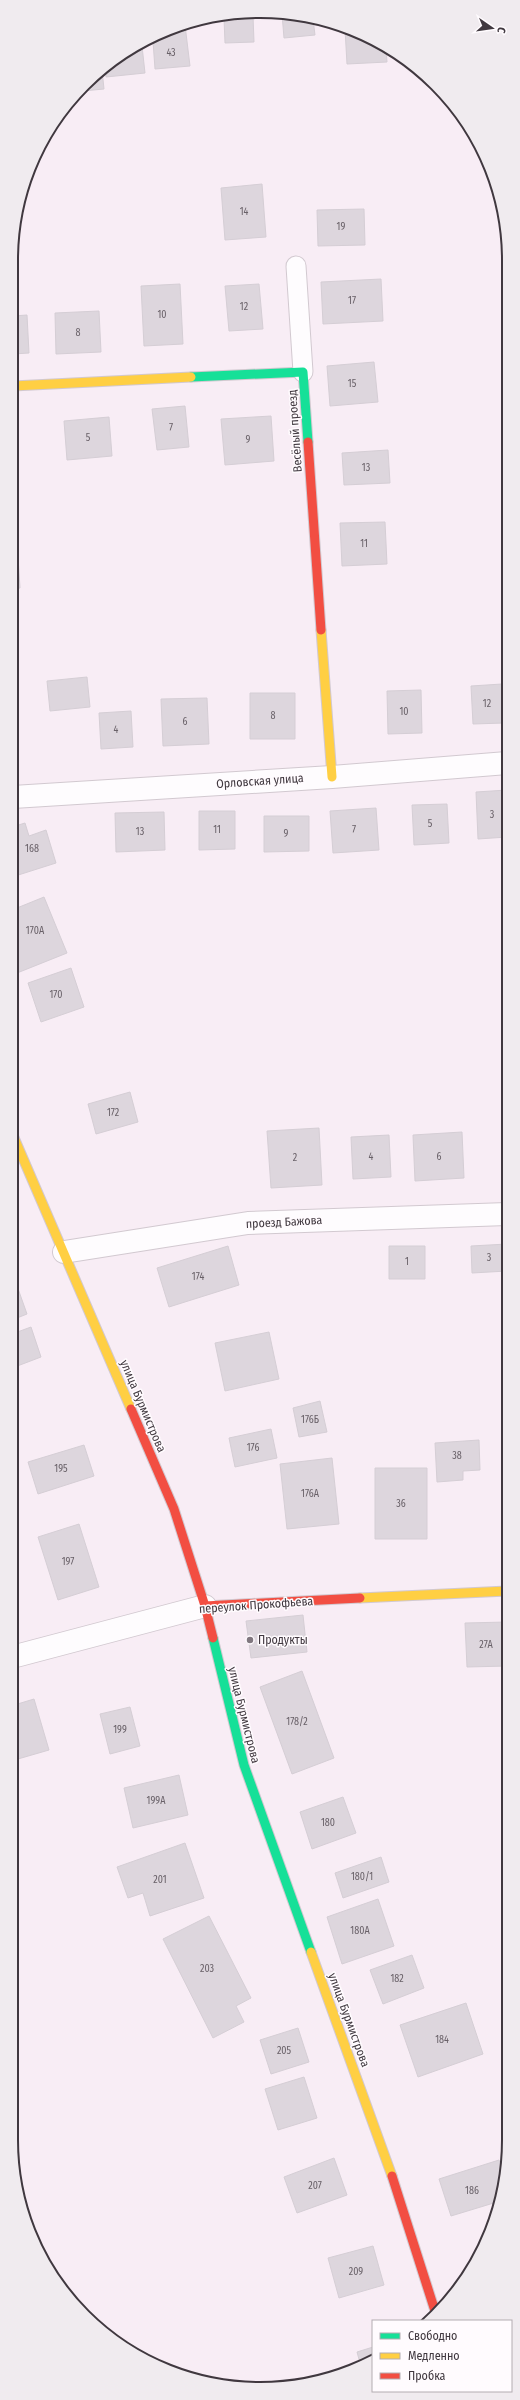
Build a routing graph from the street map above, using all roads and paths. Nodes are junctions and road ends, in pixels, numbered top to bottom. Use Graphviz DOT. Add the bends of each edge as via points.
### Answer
graph roads {
  1 [pos="296,266"];
  2 [pos="303,372"];
  3 [pos="18,386"];
  4 [pos="502,763"];
  5 [pos="332,777"];
  6 [pos="18,797"];
  7 [pos="18,1147"];
  8 [pos="502,1214"];
  9 [pos="64,1252"];
  10 [pos="502,1591"];
  11 [pos="205,1606"];
  12 [pos="18,1655"];
  13 [pos="434,2308"];
  1 -- 2 [label="lane"];
  2 -- 3 [label="street, Весёлый проезд"];
  2 -- 5 [label="street, Весёлый проезд"];
  4 -- 5 [label="street, Орловская улица"];
  5 -- 6 [label="street, Орловская улица"];
  7 -- 9 [label="street, улица Бурмистрова"];
  8 -- 9 [label="street, проезд Бажова" via="248,1223"];
  9 -- 11 [label="street, улица Бурмистрова" via="174,1509"];
  10 -- 11 [label="street, переулок Прокофьева"];
  11 -- 12 [label="street, переулок Прокофьева"];
  11 -- 13 [label="street, улица Бурмистрова" via="244,1764 385,2156"];
}
